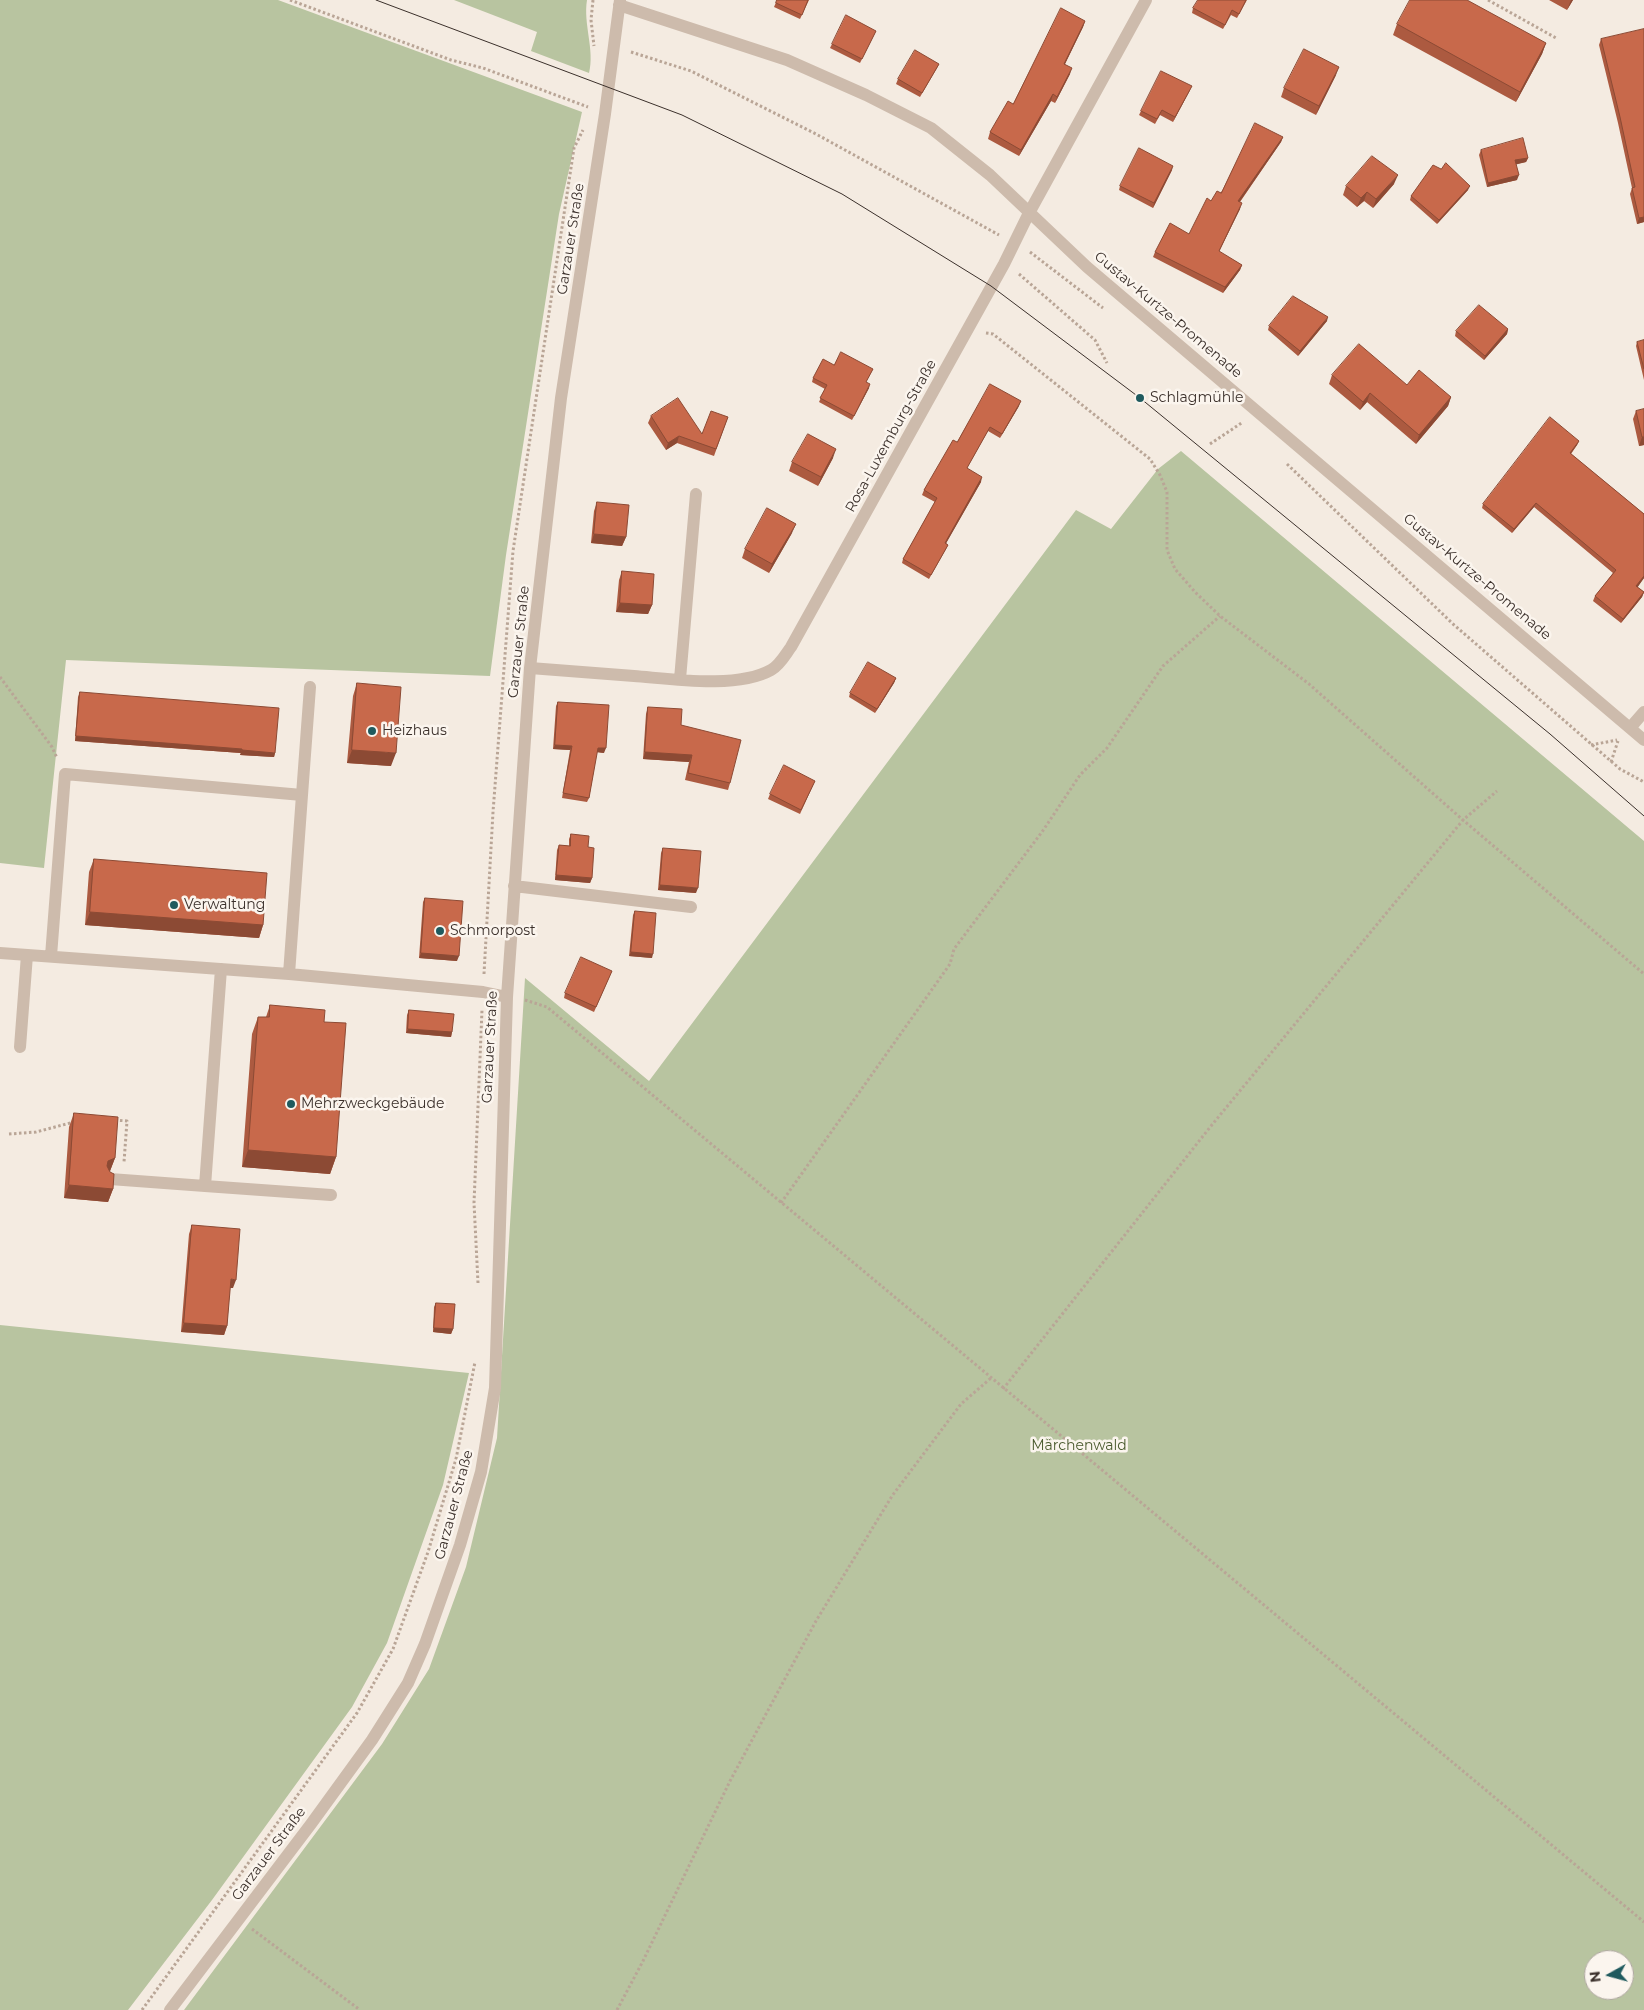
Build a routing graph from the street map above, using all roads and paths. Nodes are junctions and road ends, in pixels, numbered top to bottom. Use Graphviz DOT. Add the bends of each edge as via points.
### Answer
graph roads {
  1 [pos="290,0"];
  2 [pos="593,0"];
  3 [pos="1146,0"];
  4 [pos="1490,1"];
  5 [pos="620,2"];
  6 [pos="1556,38"];
  7 [pos="615,46"];
  8 [pos="595,53"];
  9 [pos="590,99"];
  10 [pos="588,108"];
  11 [pos="587,116"];
  12 [pos="586,123"];
  13 [pos="1029,213"];
  14 [pos="1014,244"];
  15 [pos="1004,264"];
  16 [pos="1108,312"];
  17 [pos="968,329"];
  18 [pos="1107,363"];
  19 [pos="1255,410"];
  20 [pos="1234,418"];
  21 [pos="1241,424"];
  22 [pos="1210,444"];
  23 [pos="1284,461"];
  24 [pos="696,494"];
  25 [pos="1220,616"];
  26 [pos="530,668"];
  27 [pos="0,677"];
  28 [pos="680,679"];
  29 [pos="310,687"];
  30 [pos="1644,712"];
  31 [pos="1630,728"];
  32 [pos="1618,740"];
  33 [pos="1644,740"];
  34 [pos="1612,762"];
  35 [pos="65,774"];
  36 [pos="1644,782"];
  37 [pos="1497,791"];
  38 [pos="302,795"];
  39 [pos="1463,820"];
  40 [pos="514,886"];
  41 [pos="691,906"];
  42 [pos="0,953"];
  43 [pos="26,955"];
  44 [pos="51,956"];
  45 [pos="220,969"];
  46 [pos="289,974"];
  47 [pos="1644,974"];
  48 [pos="482,992"];
  49 [pos="507,997"];
  50 [pos="20,1047"];
  51 [pos="83,1120"];
  52 [pos="109,1120"];
  53 [pos="9,1134"];
  54 [pos="116,1180"];
  55 [pos="205,1186"];
  56 [pos="332,1196"];
  57 [pos="781,1203"];
  58 [pos="478,1288"];
  59 [pos="477,1354"];
  60 [pos="991,1378"];
  61 [pos="1003,1389"];
  62 [pos="239,1919"];
  63 [pos="1644,1922"];
  64 [pos="142,2010"];
  65 [pos="170,2010"];
  66 [pos="360,2010"];
  67 [pos="617,2010"];
  1 -- 10 [label="path"];
  2 -- 8 [label="path"];
  3 -- 13 [label="street, Rosa-Luxemburg-Straße"];
  4 -- 6 [label="path"];
  5 -- 7 [label="street, Garzauer Straße"];
  5 -- 13 [label="street, Gustav-Kurtze-Promenade" via="787,60 931,128 990,175"];
  7 -- 14 [label="path" via="691,71 816,134"];
  7 -- 26 [label="street, Garzauer Straße" via="561,398"];
  9 -- 10 [label="path"];
  10 -- 11 [label="path"];
  12 -- 48 [label="path" via="574,148 513,551"];
  13 -- 14 [label="street, Rosa-Luxemburg-Straße"];
  13 -- 19 [label="street, Gustav-Kurtze-Promenade"];
  14 -- 15 [label="street, Rosa-Luxemburg-Straße"];
  14 -- 16 [label="path" via="1031,252"];
  15 -- 17 [label="street, Rosa-Luxemburg-Straße"];
  15 -- 18 [label="path" via="1095,340"];
  17 -- 25 [label="path" via="993,334 1150,459 1167,492 1167,550 1175,569"];
  17 -- 28 [label="street, Rosa-Luxemburg-Straße" via="781,662 771,670 750,677"];
  19 -- 21 [label="path"];
  19 -- 31 [label="street, Gustav-Kurtze-Promenade"];
  20 -- 21 [label="path"];
  21 -- 22 [label="path"];
  23 -- 34 [label="path" via="1453,624"];
  24 -- 28 [label="street"];
  25 -- 39 [label="path" via="1309,684"];
  25 -- 57 [label="path" via="1163,666 1107,748 1080,775 1042,832 954,949 950,964"];
  26 -- 28 [label="street, Rosa-Luxemburg-Straße"];
  26 -- 40 [label="street, Garzauer Straße"];
  27 -- 35 [label="path" via="52,747"];
  29 -- 38 [label="street"];
  30 -- 31 [label="street"];
  31 -- 33 [label="street, Gustav-Kurtze-Promenade"];
  32 -- 34 [label="path"];
  34 -- 36 [label="path"];
  35 -- 38 [label="street"];
  35 -- 44 [label="street"];
  37 -- 39 [label="path"];
  38 -- 46 [label="street"];
  39 -- 47 [label="path"];
  39 -- 61 [label="path" via="1218,1119"];
  40 -- 41 [label="street"];
  40 -- 49 [label="street, Garzauer Straße"];
  42 -- 43 [label="street"];
  43 -- 44 [label="street"];
  43 -- 50 [label="street"];
  44 -- 45 [label="street"];
  45 -- 46 [label="street"];
  45 -- 55 [label="street"];
  46 -- 48 [label="street"];
  48 -- 49 [label="street"];
  48 -- 58 [label="path" via="474,1203"];
  49 -- 57 [label="path" via="547,1007"];
  49 -- 62 [label="street, Garzauer Straße" via="495,1388 481,1472 460,1544 408,1684 372,1740"];
  51 -- 53 [label="path" via="36,1132"];
  52 -- 54 [label="path" via="127,1121"];
  54 -- 55 [label="street"];
  55 -- 56 [label="street"];
  57 -- 60 [label="path"];
  59 -- 64 [label="path" via="456,1459 428,1552 393,1649 357,1713"];
  60 -- 61 [label="path"];
  60 -- 67 [label="path" via="961,1404 892,1496 816,1621 730,1781"];
  61 -- 63 [label="path"];
  62 -- 65 [label="street, Garzauer Straße"];
  62 -- 66 [label="path"];
}
